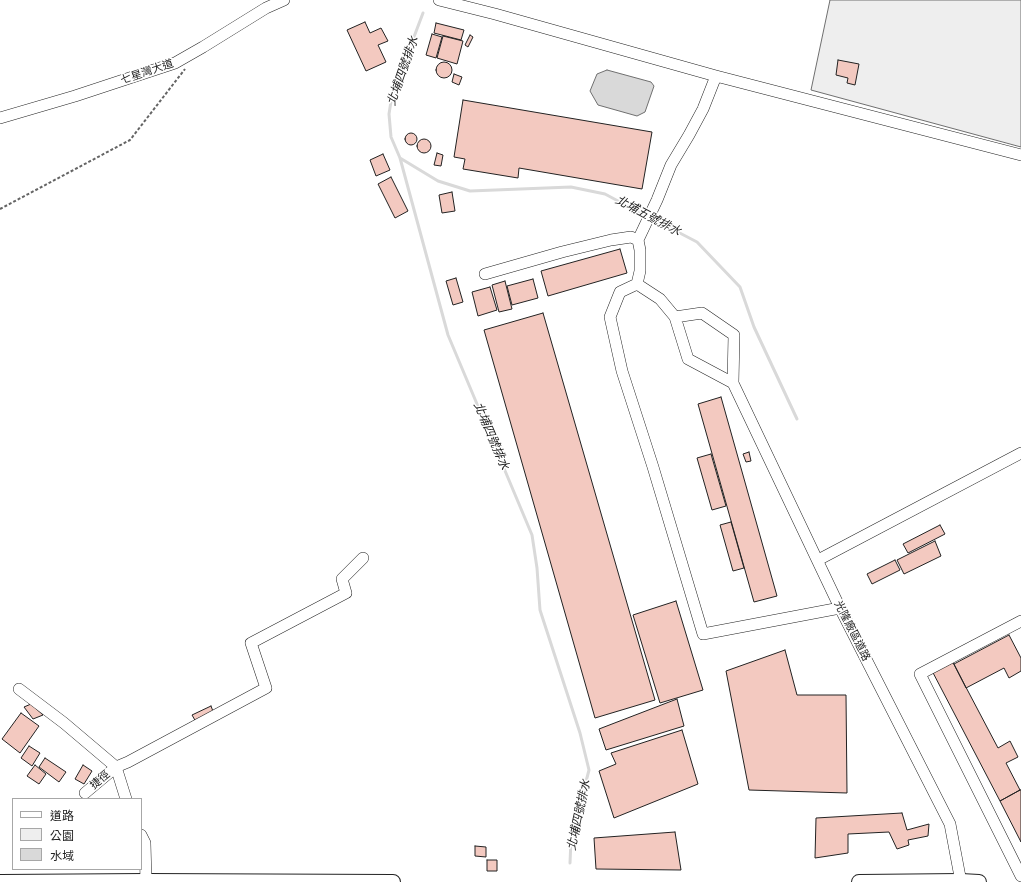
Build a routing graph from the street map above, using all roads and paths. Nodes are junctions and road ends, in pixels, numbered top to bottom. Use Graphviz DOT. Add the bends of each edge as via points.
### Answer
graph roads {
  1 [pos="284,0"];
  2 [pos="438,0"];
  3 [pos="188,66"];
  4 [pos="716,76"];
  5 [pos="0,118"];
  6 [pos="1021,155"];
  7 [pos="0,209"];
  8 [pos="638,240"];
  9 [pos="486,274"];
  10 [pos="637,284"];
  11 [pos="676,317"];
  12 [pos="733,383"];
  13 [pos="1021,453"];
  14 [pos="363,558"];
  15 [pos="818,560"];
  16 [pos="840,608"];
  17 [pos="1021,621"];
  18 [pos="19,689"];
  19 [pos="116,767"];
  20 [pos="85,792"];
  21 [pos="126,798"];
  22 [pos="142,837"];
  23 [pos="1021,876"];
  24 [pos="146,881"];
  25 [pos="961,881"];
  26 [pos="0,882"];
  27 [pos="16,882"];
  28 [pos="294,882"];
  29 [pos="393,882"];
  30 [pos="859,882"];
  31 [pos="979,882"];
  1 -- 5 [label="street, 七星灣大道" via="266,8 175,63"];
  2 -- 4 [label="street"];
  3 -- 7 [label="path" via="130,140"];
  4 -- 6 [label="street"];
  4 -- 8 [label="street" via="704,109 671,165"];
  8 -- 9 [label="street" via="631,237 606,241"];
  8 -- 10 [label="street" via="640,271"];
  10 -- 11 [label="street" via="660,299"];
  10 -- 16 [label="street" via="620,292 610,317 622,371 703,634"];
  11 -- 12 [label="street" via="688,359"];
  11 -- 12 [label="street, 光隆廠區道路" via="702,313 734,335"];
  12 -- 15 [label="street, 光隆廠區道路"];
  13 -- 15 [label="street"];
  14 -- 19 [label="street, 捷徑" via="342,579 346,593 251,643 266,688"];
  15 -- 16 [label="street, 光隆廠區道路"];
  16 -- 25 [label="street, 光隆廠區道路" via="950,824"];
  17 -- 23 [label="street" via="920,674"];
  18 -- 19 [label="street"];
  19 -- 20 [label="street, 捷徑"];
  19 -- 21 [label="street"];
  22 -- 24 [label="street" via="145,843"];
  24 -- 27 [label="main road"];
  24 -- 28 [label="main road"];
  25 -- 30 [label="main road"];
  25 -- 31 [label="main road"];
  26 -- 27 [label="main road"];
  28 -- 29 [label="main road"];
}
